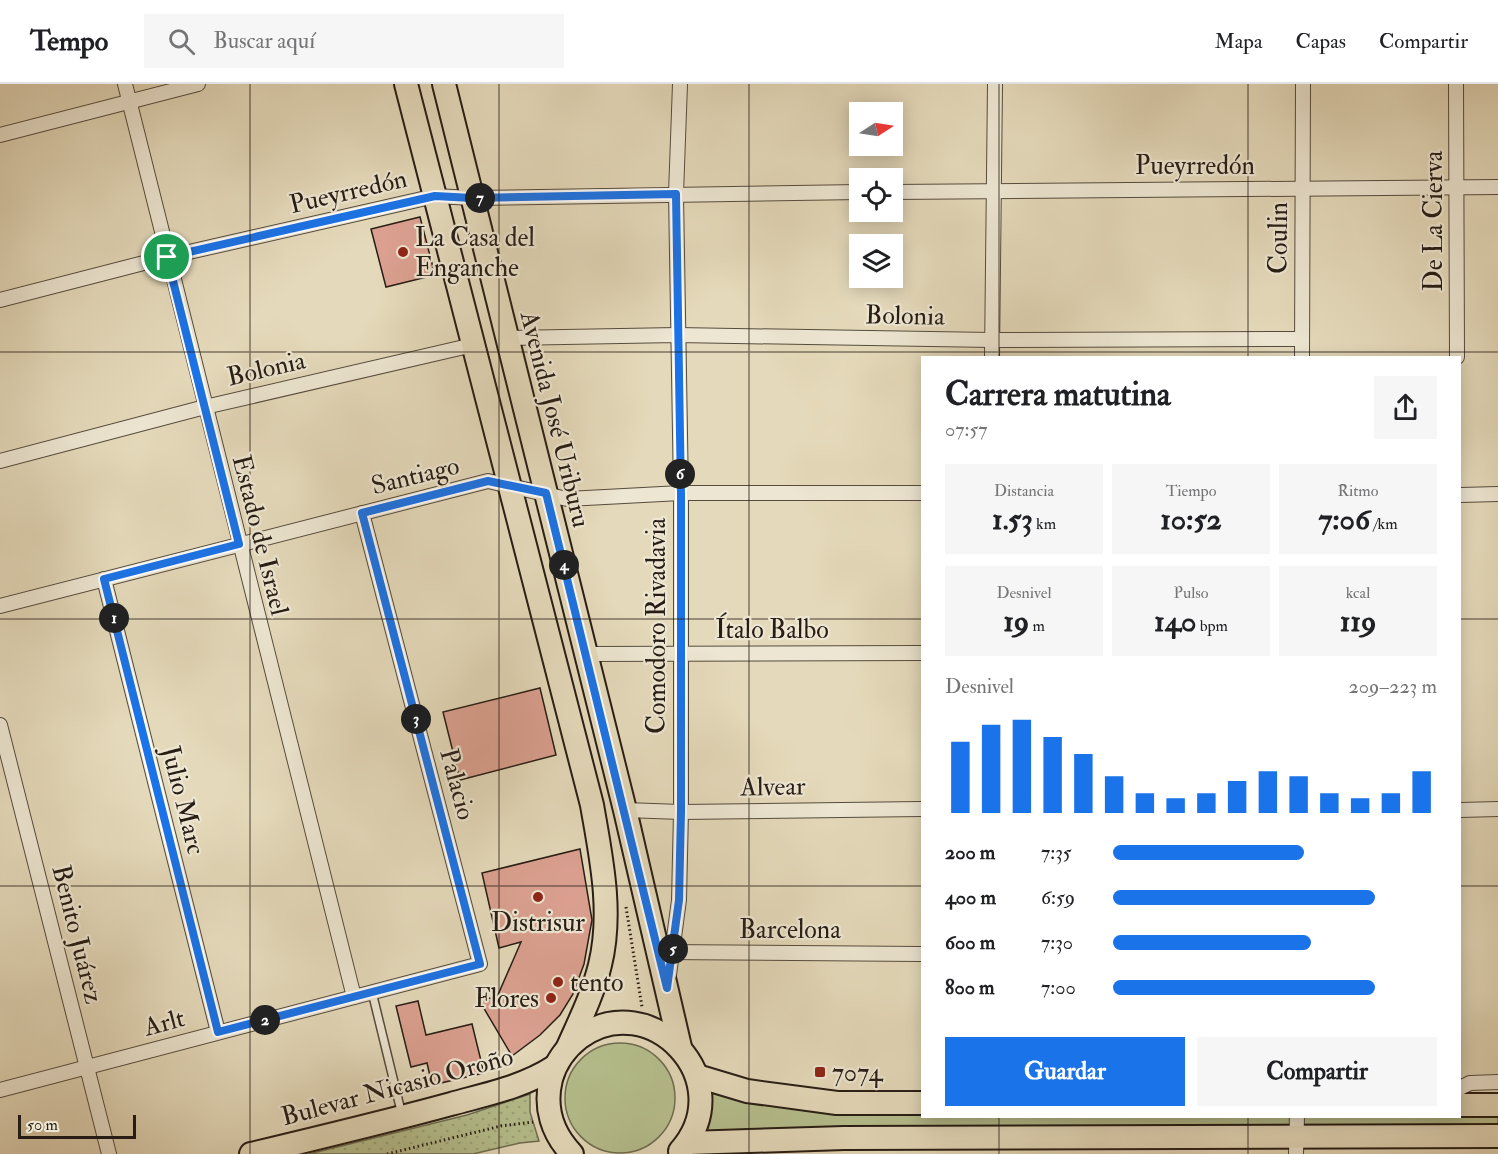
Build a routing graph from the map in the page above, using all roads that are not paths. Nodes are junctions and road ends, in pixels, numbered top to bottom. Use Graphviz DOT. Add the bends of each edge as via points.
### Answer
graph roads {
  1 [pos="125,84"];
  2 [pos="198,84"];
  3 [pos="406,84"];
  4 [pos="444,84"];
  5 [pos="680,84"];
  6 [pos="995,84"];
  7 [pos="1303,84"];
  8 [pos="1456,84"];
  9 [pos="129,102"];
  10 [pos="0,135"];
  11 [pos="1457,187"];
  12 [pos="1498,187"];
  13 [pos="1303,188"];
  14 [pos="993,191"];
  15 [pos="849,192"];
  16 [pos="903,192"];
  17 [pos="676,194"];
  18 [pos="435,196"];
  19 [pos="472,198"];
  20 [pos="167,257"];
  21 [pos="0,300"];
  22 [pos="677,335"];
  23 [pos="507,338"];
  24 [pos="1302,339"];
  25 [pos="992,340"];
  26 [pos="473,345"];
  27 [pos="993,356"];
  28 [pos="1302,356"];
  29 [pos="1457,356"];
  30 [pos="205,407"];
  31 [pos="0,461"];
  32 [pos="510,486"];
  33 [pos="546,493"];
  34 [pos="921,493"];
  35 [pos="681,494"];
  36 [pos="1498,494"];
  37 [pos="1461,495"];
  38 [pos="362,513"];
  39 [pos="239,544"];
  40 [pos="104,579"];
  41 [pos="0,606"];
  42 [pos="680,653"];
  43 [pos="921,653"];
  44 [pos="586,654"];
  45 [pos="0,725"];
  46 [pos="921,809"];
  47 [pos="1498,809"];
  48 [pos="625,810"];
  49 [pos="1461,810"];
  50 [pos="681,812"];
  51 [pos="665,952"];
  52 [pos="921,954"];
  53 [pos="480,964"];
  54 [pos="372,992"];
  55 [pos="354,997"];
  56 [pos="218,1032"];
  57 [pos="568,1047"];
  58 [pos="681,1047"];
  59 [pos="87,1067"];
  60 [pos="554,1067"];
  61 [pos="697,1076"];
  62 [pos="1498,1082"];
  63 [pos="1461,1088"];
  64 [pos="0,1090"];
  65 [pos="921,1103"];
  66 [pos="1461,1105"];
  67 [pos="1498,1105"];
  68 [pos="403,1117"];
  69 [pos="1297,1136"];
  70 [pos="1498,1136"];
  71 [pos="782,1139"];
  72 [pos="694,1143"];
  73 [pos="109,1154"];
  74 [pos="251,1154"];
  75 [pos="572,1154"];
  76 [pos="756,1154"];
  1 -- 9 [label="street, Estado de Israel"];
  2 -- 9 [label="street"];
  3 -- 18 [label="main road"];
  4 -- 19 [label="main road, Avenida José Uriburu"];
  5 -- 17 [label="street, Comodoro Rivadavia"];
  6 -- 14 [label="street"];
  7 -- 13 [label="street, Coulin"];
  8 -- 11 [label="street, De La Cierva"];
  9 -- 10 [label="street"];
  9 -- 20 [label="street, Estado de Israel"];
  11 -- 12 [label="street, Pueyrredón"];
  11 -- 13 [label="street, Pueyrredón"];
  11 -- 29 [label="street, De La Cierva"];
  13 -- 14 [label="street, Pueyrredón"];
  13 -- 24 [label="street, Coulin"];
  14 -- 16 [label="street, Pueyrredón"];
  14 -- 25 [label="street"];
  15 -- 17 [label="street, Pueyrredón"];
  17 -- 19 [label="street, Pueyrredón"];
  17 -- 22 [label="street, Comodoro Rivadavia"];
  18 -- 19 [label="street, Pueyrredón"];
  18 -- 20 [label="street, Pueyrredón"];
  18 -- 26 [label="main road"];
  19 -- 23 [label="main road, Avenida José Uriburu"];
  20 -- 21 [label="street, Pueyrredón"];
  20 -- 30 [label="street, Estado de Israel"];
  22 -- 23 [label="street, Bolonia"];
  22 -- 25 [label="street, Bolonia"];
  22 -- 35 [label="street, Comodoro Rivadavia"];
  23 -- 33 [label="main road, Avenida José Uriburu"];
  24 -- 25 [label="street, Bolonia"];
  24 -- 28 [label="street, Coulin"];
  25 -- 27 [label="street"];
  26 -- 30 [label="street, Bolonia"];
  26 -- 32 [label="main road"];
  30 -- 31 [label="street, Bolonia"];
  30 -- 39 [label="street, Estado de Israel"];
  32 -- 33 [label="street, Santiago"];
  32 -- 38 [label="street, Santiago" via="488,481"];
  32 -- 57 [label="main road" via="592,805 604,882 606,919 601,963"];
  33 -- 35 [label="street, Santiago" via="567,499"];
  33 -- 44 [label="main road, Avenida José Uriburu"];
  34 -- 35 [label="street, Santiago"];
  35 -- 42 [label="street, Comodoro Rivadavia"];
  36 -- 37 [label="street"];
  38 -- 39 [label="street, Santiago"];
  38 -- 53 [label="street, Palacio"];
  39 -- 40 [label="street, Santiago"];
  39 -- 55 [label="street, Estado de Israel"];
  40 -- 41 [label="street, Santiago"];
  40 -- 56 [label="street, Julio Marc"];
  42 -- 43 [label="street, Ítalo Balbo"];
  42 -- 44 [label="street, Ítalo Balbo"];
  42 -- 50 [label="street, Comodoro Rivadavia"];
  44 -- 48 [label="main road, Avenida José Uriburu"];
  45 -- 59 [label="street, Benito Juárez"];
  46 -- 50 [label="street, Alvear"];
  47 -- 49 [label="street"];
  48 -- 50 [label="street, Alvear"];
  48 -- 51 [label="main road, Avenida José Uriburu"];
  50 -- 51 [label="street, Comodoro Rivadavia" via="679,900"];
  51 -- 52 [label="street, Barcelona"];
  51 -- 58 [label="main road, Avenida José Uriburu" via="667,988"];
  53 -- 54 [label="street, Arlt"];
  54 -- 55 [label="street, Arlt"];
  54 -- 68 [label="lane"];
  55 -- 56 [label="street, Arlt"];
  56 -- 59 [label="street, Arlt"];
  57 -- 58 [label="main road" via="590,1030 617,1023 645,1025"];
  57 -- 60 [label="main road"];
  58 -- 61 [label="main road"];
  59 -- 64 [label="street, Arlt"];
  59 -- 73 [label="street, Benito Juárez"];
  60 -- 68 [label="main road, Bulevar Nicasio Oroño" via="509,1088"];
  60 -- 75 [label="main road" via="548,1093 550,1119"];
  61 -- 65 [label="main road" via="747,1091 837,1103"];
  61 -- 72 [label="main road" via="700,1106"];
  62 -- 63 [label="street" via="1470,1083"];
  66 -- 67 [label="main road"];
  68 -- 74 [label="main road, Bulevar Nicasio Oroño"];
  69 -- 70 [label="main road"];
  69 -- 71 [label="main road" via="925,1142"];
  71 -- 72 [label="main road"];
  71 -- 76 [label="main road"];
}
